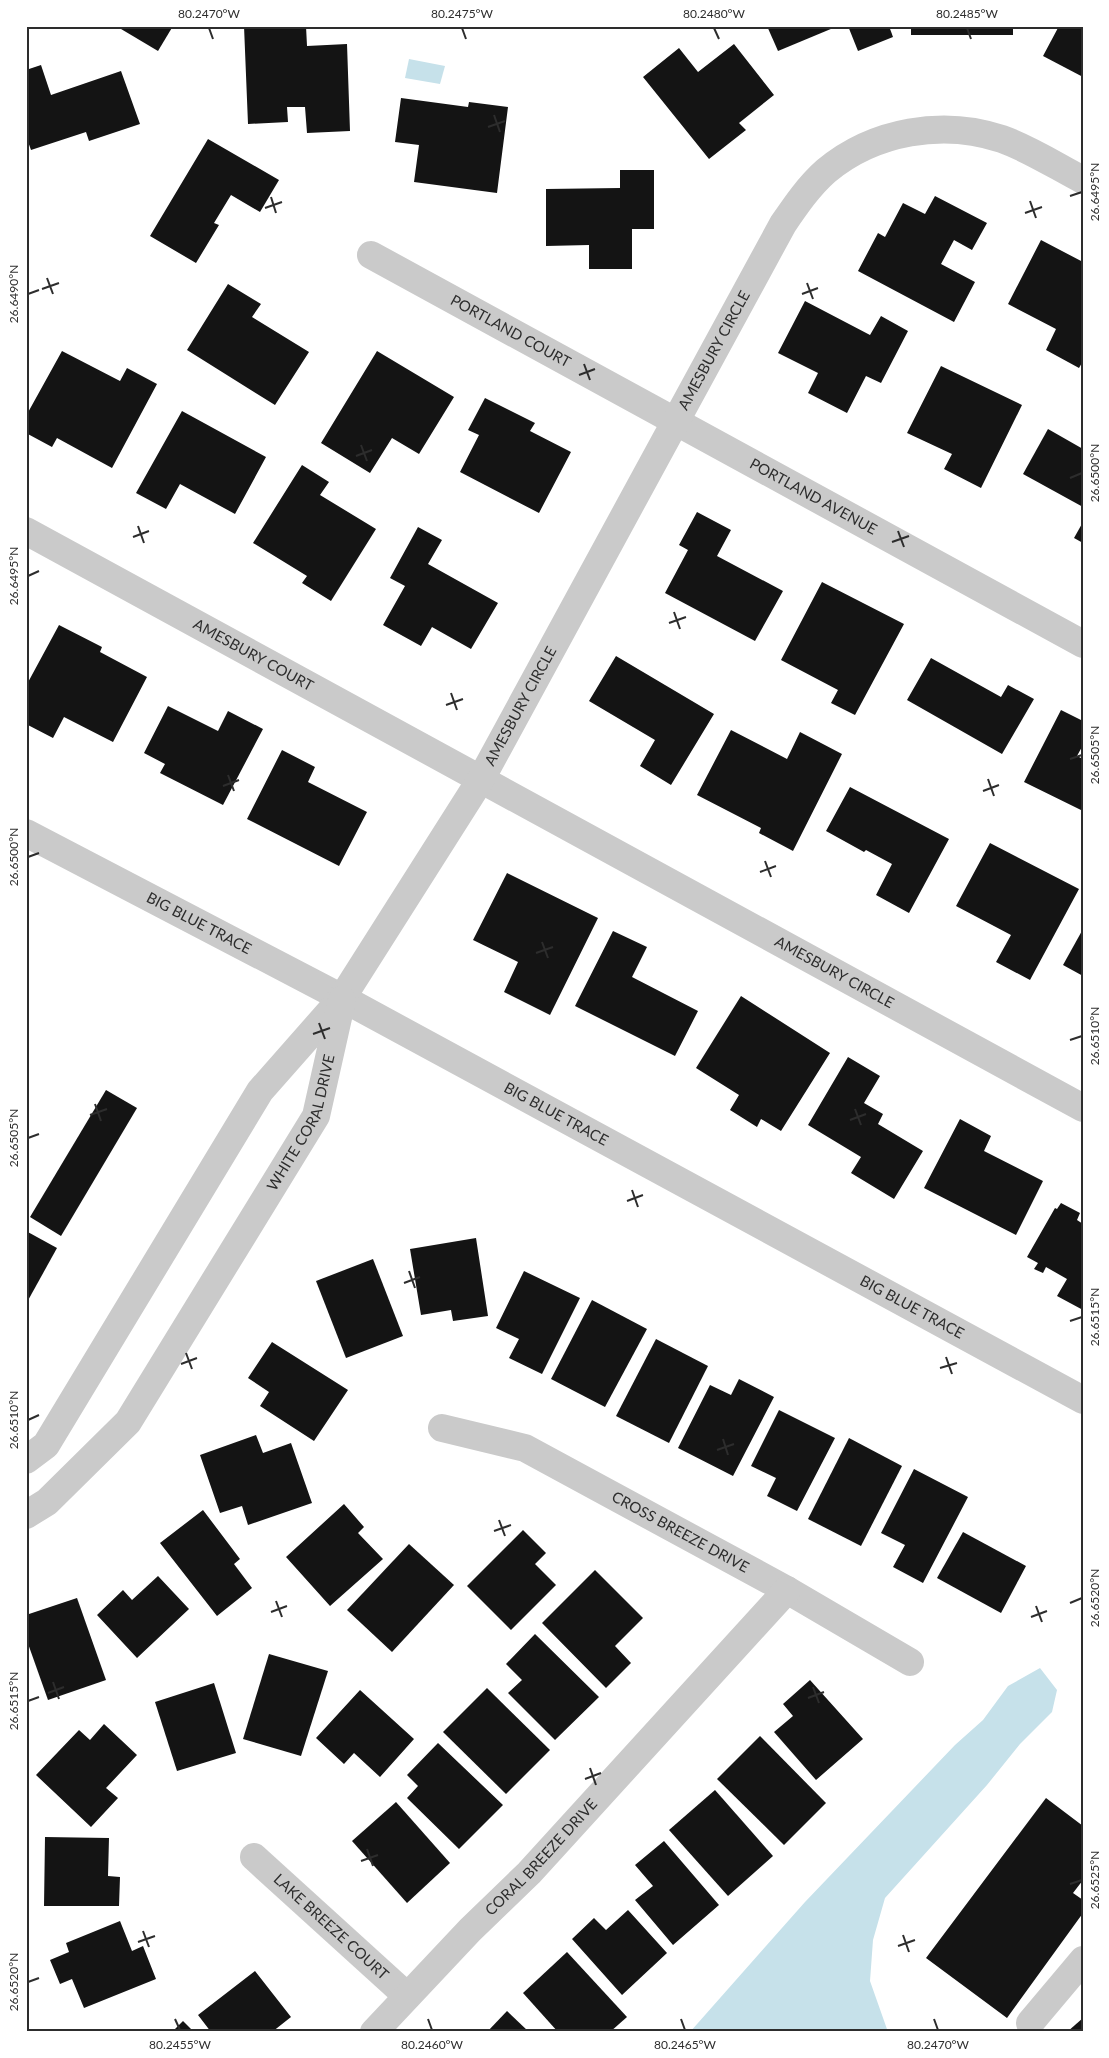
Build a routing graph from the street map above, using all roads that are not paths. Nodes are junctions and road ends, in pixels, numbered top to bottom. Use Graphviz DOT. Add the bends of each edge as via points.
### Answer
graph roads {
  1 [pos="1083,180"];
  2 [pos="371,255"];
  3 [pos="675,422"];
  4 [pos="26,531"];
  5 [pos="1083,644"];
  6 [pos="480,779"];
  7 [pos="26,834"];
  8 [pos="342,998"];
  9 [pos="1083,1108"];
  10 [pos="1083,1400"];
  11 [pos="442,1428"];
  12 [pos="26,1460"];
  13 [pos="26,1514"];
  14 [pos="787,1590"];
  15 [pos="910,1662"];
  16 [pos="254,1857"];
  17 [pos="1083,1960"];
  18 [pos="407,1996"];
  19 [pos="1030,2023"];
  20 [pos="374,2032"];
  1 -- 3 [label="street, AMESBURY CIRCLE" via="1000,138 956,129 910,132 866,146 828,170 796,204"];
  2 -- 3 [label="street, PORTLAND COURT"];
  3 -- 5 [label="street, PORTLAND AVENUE"];
  3 -- 6 [label="street, AMESBURY CIRCLE"];
  4 -- 6 [label="street, AMESBURY COURT"];
  6 -- 8 [label="street, AMESBURY CIRCLE"];
  6 -- 9 [label="street, AMESBURY CIRCLE"];
  7 -- 8 [label="street, BIG BLUE TRACE"];
  8 -- 10 [label="street, BIG BLUE TRACE"];
  8 -- 12 [label="street, WHITE CORAL DRIVE" via="260,1092 46,1445"];
  8 -- 13 [label="street, WHITE CORAL DRIVE" via="316,1116 128,1422 47,1502"];
  11 -- 14 [label="street, CROSS BREEZE DRIVE" via="525,1448"];
  14 -- 15 [label="street, CROSS BREEZE DRIVE"];
  14 -- 18 [label="street, CORAL BREEZE DRIVE" via="529,1873"];
  16 -- 18 [label="street, LAKE BREEZE COURT"];
  17 -- 19 [label="street"];
  18 -- 20 [label="street, CORAL BREEZE DRIVE"];
}
